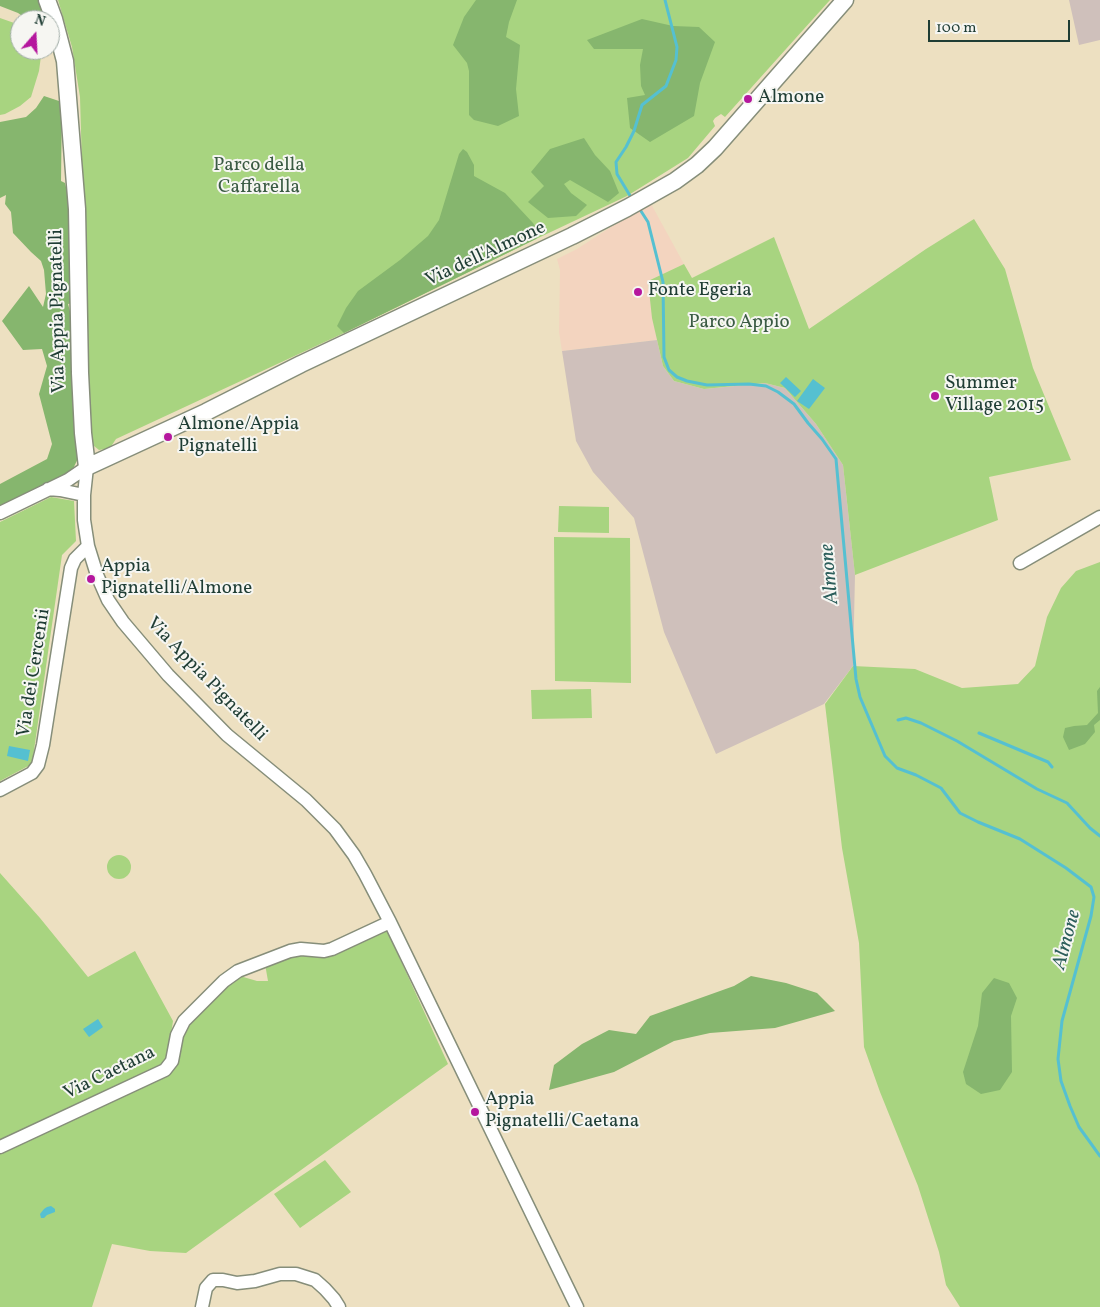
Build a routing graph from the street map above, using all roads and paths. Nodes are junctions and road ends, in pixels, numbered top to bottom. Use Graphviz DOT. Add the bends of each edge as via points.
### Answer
graph roads {
  1 [pos="47,0"];
  2 [pos="845,0"];
  3 [pos="87,467"];
  4 [pos="48,489"];
  5 [pos="84,495"];
  6 [pos="0,513"];
  7 [pos="1100,517"];
  8 [pos="88,546"];
  9 [pos="1020,563"];
  10 [pos="0,790"];
  11 [pos="390,922"];
  12 [pos="0,1147"];
  13 [pos="202,1307"];
  14 [pos="339,1307"];
  15 [pos="577,1307"];
  1 -- 3 [label="main road, Via Appia Pignatelli" via="65,61 77,210 80,373"];
  2 -- 3 [label="main road, Via dell'Almone" via="715,148 675,182 572,236"];
  3 -- 4 [label="street"];
  3 -- 5 [label="street, Via Appia Pignatelli"];
  4 -- 5 [label="street"];
  4 -- 6 [label="street"];
  5 -- 8 [label="street, Via Appia Pignatelli"];
  7 -- 9 [label="street"];
  8 -- 10 [label="street, Via dei Cercenii" via="71,568 38,765 32,773"];
  8 -- 11 [label="street, Via Appia Pignatelli" via="104,592 122,622 227,735 306,800 335,830 354,855"];
  11 -- 12 [label="street, Via Caetana" via="332,949 290,951 238,971 184,1021 177,1035 172,1061 166,1070"];
  11 -- 15 [label="street, Via Appia Pignatelli"];
  13 -- 14 [label="street" via="206,1288 213,1280 237,1283 296,1274 315,1280"];
}
